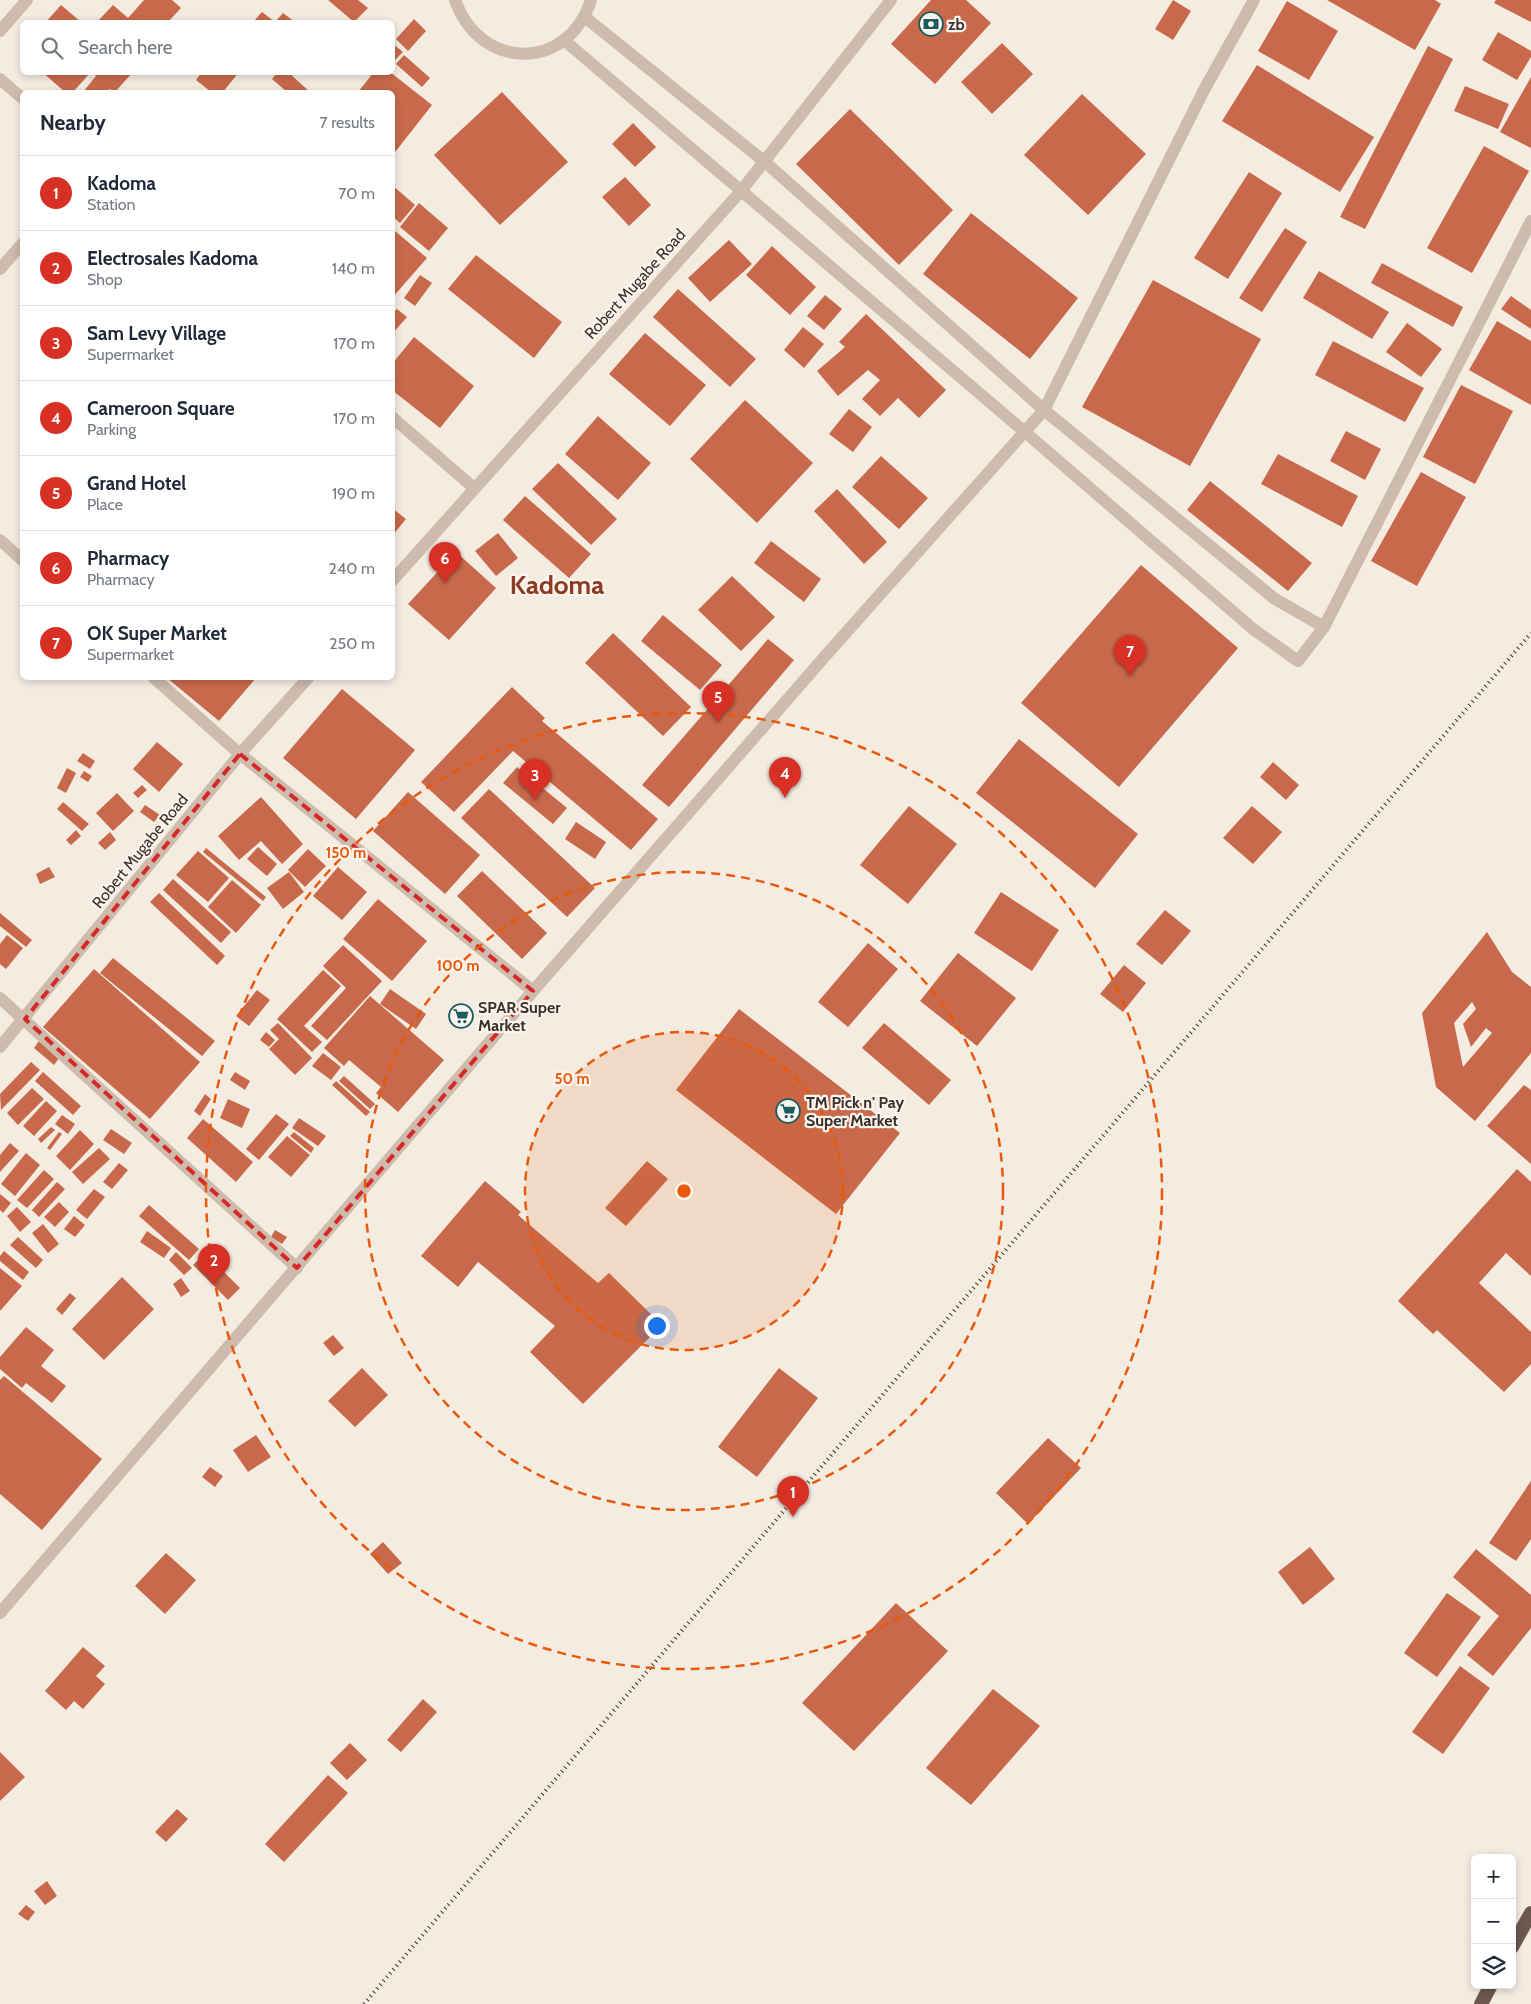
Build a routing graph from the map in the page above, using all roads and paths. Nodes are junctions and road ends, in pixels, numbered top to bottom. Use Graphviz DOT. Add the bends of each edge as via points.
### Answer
graph roads {
  1 [pos="28,0"];
  2 [pos="455,0"];
  3 [pos="591,0"];
  4 [pos="891,0"];
  5 [pos="1254,0"];
  6 [pos="586,18"];
  7 [pos="0,31"];
  8 [pos="565,41"];
  9 [pos="0,79"];
  10 [pos="20,96"];
  11 [pos="765,162"];
  12 [pos="741,191"];
  13 [pos="1531,221"];
  14 [pos="20,246"];
  15 [pos="0,269"];
  16 [pos="1044,410"];
  17 [pos="395,420"];
  18 [pos="1025,432"];
  19 [pos="474,488"];
  20 [pos="0,540"];
  21 [pos="20,558"];
  22 [pos="395,578"];
  23 [pos="1324,627"];
  24 [pos="156,680"];
  25 [pos="306,680"];
  26 [pos="240,754"];
  27 [pos="533,991"];
  28 [pos="0,998"];
  29 [pos="24,1019"];
  30 [pos="0,1047"];
  31 [pos="297,1268"];
  32 [pos="1,1610"];
  33 [pos="1531,1913"];
  34 [pos="1514,1944"];
  35 [pos="1490,1989"];
  36 [pos="1481,2004"];
  1 -- 7 [label="street"];
  2 -- 8 [label="street" via="467,25 487,44 512,53 540,52"];
  3 -- 6 [label="street"];
  4 -- 11 [label="street, Robert Mugabe Road"];
  5 -- 16 [label="street" via="1204,90"];
  6 -- 8 [label="street"];
  6 -- 11 [label="street"];
  8 -- 12 [label="street"];
  9 -- 10 [label="street"];
  11 -- 12 [label="street, Robert Mugabe Road"];
  11 -- 16 [label="street"];
  12 -- 18 [label="street"];
  12 -- 19 [label="street, Robert Mugabe Road"];
  13 -- 23 [label="street"];
  14 -- 15 [label="street"];
  16 -- 18 [label="street"];
  16 -- 23 [label="street" via="1275,599"];
  17 -- 19 [label="street"];
  18 -- 23 [label="street" via="1253,629 1298,661"];
  18 -- 27 [label="street"];
  19 -- 22 [label="street, Robert Mugabe Road"];
  20 -- 21 [label="street"];
  24 -- 26 [label="street"];
  25 -- 26 [label="street, Robert Mugabe Road"];
  26 -- 27 [label="street"];
  26 -- 29 [label="street, Robert Mugabe Road"];
  27 -- 31 [label="street"];
  28 -- 29 [label="street"];
  29 -- 30 [label="street, Robert Mugabe Road"];
  29 -- 31 [label="street"];
  31 -- 32 [label="street"];
  33 -- 34 [label="highway"];
  35 -- 36 [label="highway"];
}
